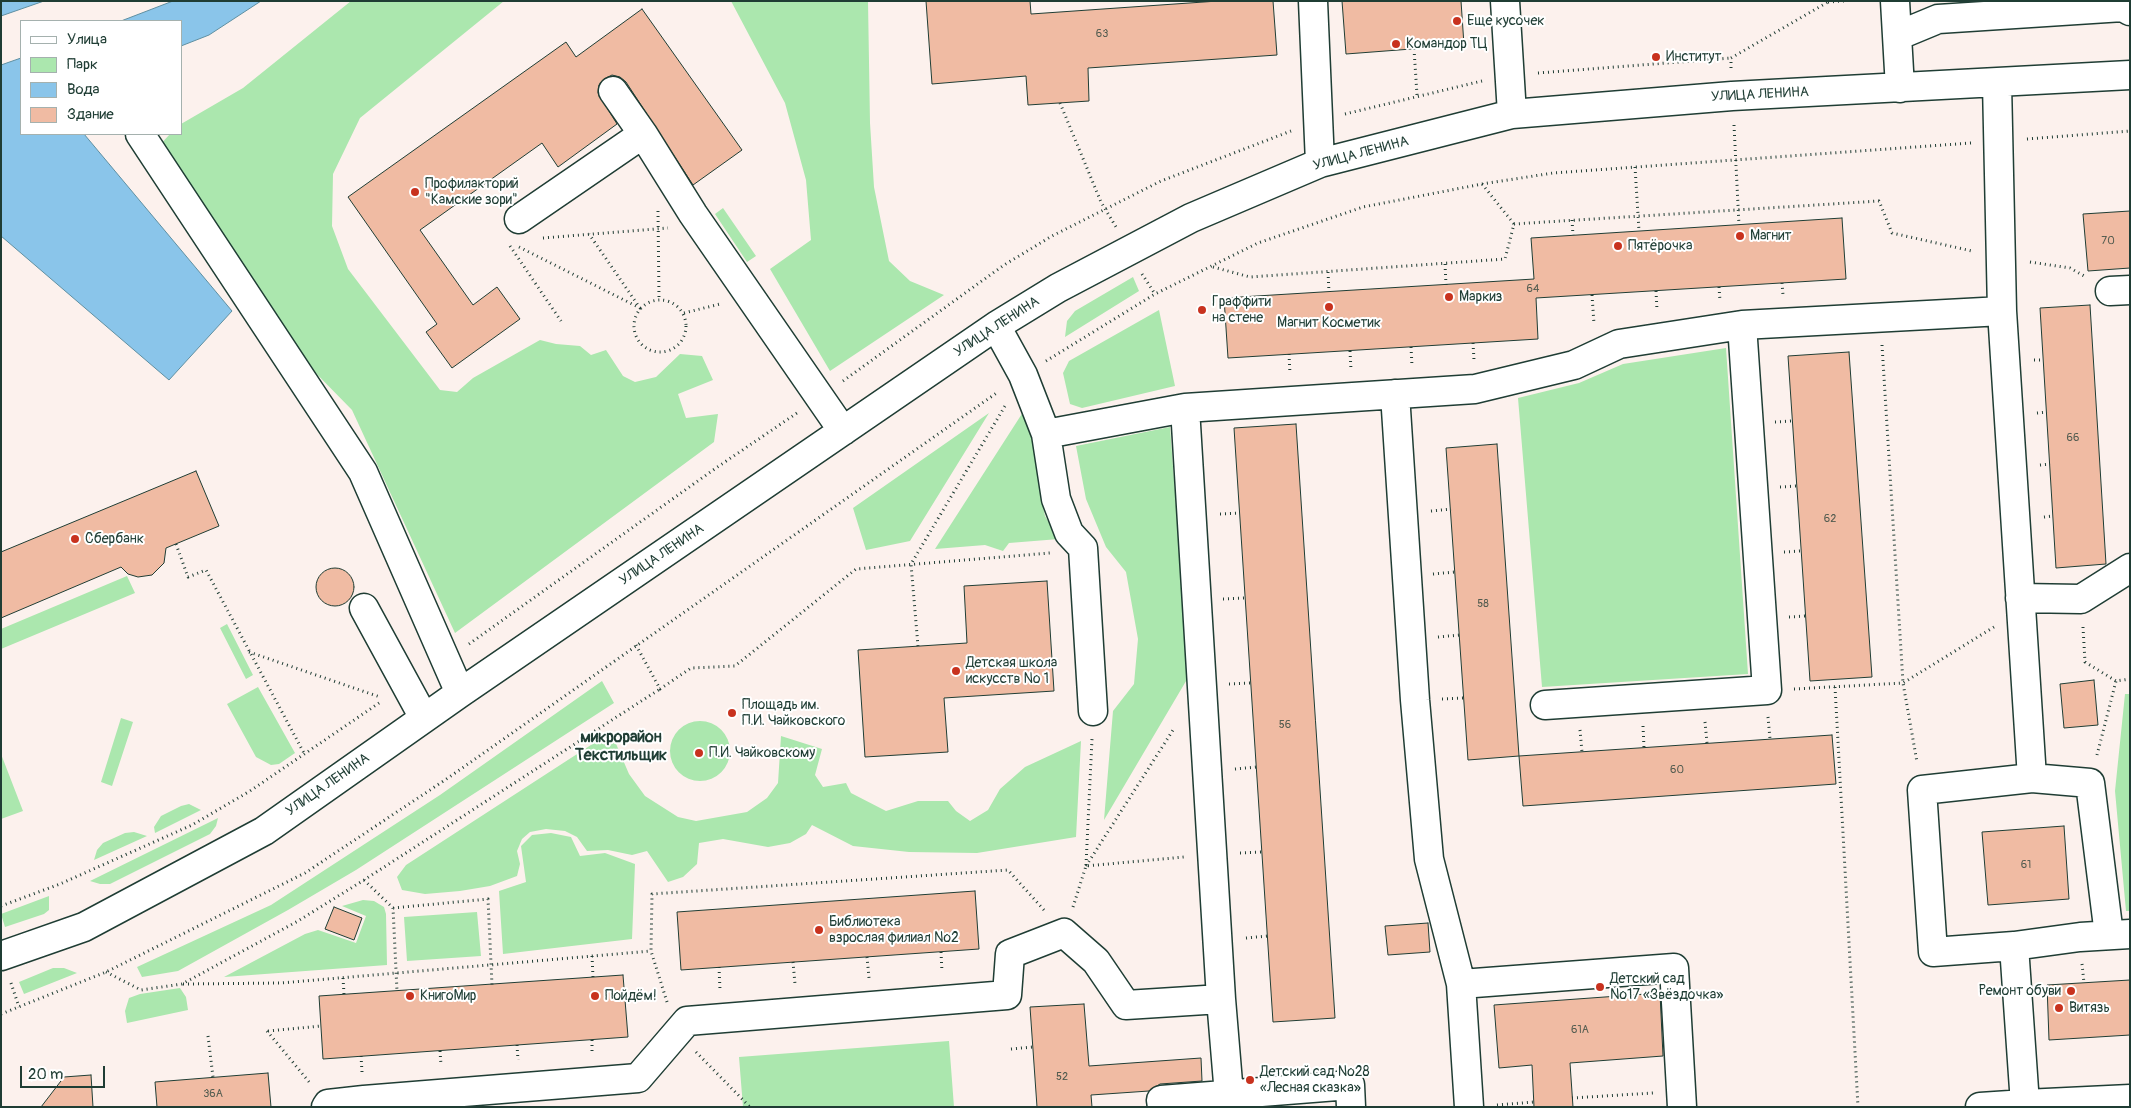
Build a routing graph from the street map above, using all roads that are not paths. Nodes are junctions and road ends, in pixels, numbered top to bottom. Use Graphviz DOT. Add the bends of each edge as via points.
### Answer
graph roads {
  1 [pos="1313,1"];
  2 [pos="1505,1"];
  3 [pos="1895,1"];
  4 [pos="2130,11"];
  5 [pos="1897,36"];
  6 [pos="2130,75"];
  7 [pos="1997,83"];
  8 [pos="1900,88"];
  9 [pos="613,91"];
  10 [pos="1512,114"];
  11 [pos="643,134"];
  12 [pos="141,135"];
  13 [pos="1320,163"];
  14 [pos="519,235"];
  15 [pos="2002,311"];
  16 [pos="996,326"];
  17 [pos="1742,326"];
  18 [pos="1394,394"];
  19 [pos="1185,408"];
  20 [pos="843,431"];
  21 [pos="1046,434"];
  22 [pos="2130,568"];
  23 [pos="2021,604"];
  24 [pos="364,608"];
  25 [pos="460,693"];
  26 [pos="1544,705"];
  27 [pos="1094,711"];
  28 [pos="424,718"];
  29 [pos="2032,778"];
  30 [pos="2119,935"];
  31 [pos="2014,946"];
  32 [pos="1,956"];
  33 [pos="1461,984"];
  34 [pos="1221,999"];
  35 [pos="1228,1095"];
  36 [pos="1681,1099"];
  37 [pos="2130,1099"];
  38 [pos="2025,1104"];
  39 [pos="327,1105"];
  40 [pos="1480,1106"];
  41 [pos="1162,1107"];
  42 [pos="1351,1107"];
  43 [pos="1980,1107"];
  1 -- 13 [label="street"];
  2 -- 10 [label="street"];
  3 -- 5 [label="street"];
  4 -- 5 [label="street" via="2123,7 1938,19"];
  5 -- 8 [label="street"];
  6 -- 7 [label="street, УЛИЦА ЛЕНИНА"];
  7 -- 8 [label="street, УЛИЦА ЛЕНИНА"];
  7 -- 15 [label="street"];
  8 -- 10 [label="street, УЛИЦА ЛЕНИНА" via="1732,96"];
  9 -- 11 [label="street"];
  10 -- 13 [label="street, УЛИЦА ЛЕНИНА"];
  11 -- 14 [label="street"];
  11 -- 20 [label="street" via="701,226"];
  12 -- 25 [label="street" via="363,472"];
  13 -- 16 [label="street, УЛИЦА ЛЕНИНА" via="1191,218 1058,288"];
  15 -- 17 [label="street"];
  15 -- 23 [label="street"];
  16 -- 20 [label="street, УЛИЦА ЛЕНИНА"];
  16 -- 21 [label="street" via="1023,375"];
  17 -- 18 [label="street" via="1619,344 1574,365 1475,389"];
  17 -- 26 [label="street" via="1767,690"];
  18 -- 19 [label="street"];
  18 -- 33 [label="street" via="1429,859"];
  19 -- 21 [label="street"];
  19 -- 34 [label="street"];
  20 -- 25 [label="street, УЛИЦА ЛЕНИНА"];
  21 -- 27 [label="street" via="1056,499 1069,533 1083,548"];
  22 -- 23 [label="street" via="2081,599"];
  23 -- 29 [label="street"];
  24 -- 28 [label="street"];
  25 -- 28 [label="street, УЛИЦА ЛЕНИНА"];
  28 -- 32 [label="street, УЛИЦА ЛЕНИНА" via="264,831 84,927"];
  29 -- 30 [label="street" via="2090,783"];
  29 -- 31 [label="street" via="1922,790 1933,952"];
  30 -- 31 [label="street"];
  31 -- 38 [label="street"];
  33 -- 36 [label="street" via="1674,968"];
  33 -- 40 [label="street"];
  34 -- 35 [label="street"];
  34 -- 39 [label="street" via="1126,1005 1096,961 1064,933 1010,954 1007,995 686,1021 638,1078"];
  35 -- 41 [label="street" via="1161,1100"];
  35 -- 42 [label="street" via="1350,1085"];
  37 -- 38 [label="street"];
  38 -- 43 [label="street"];
}
